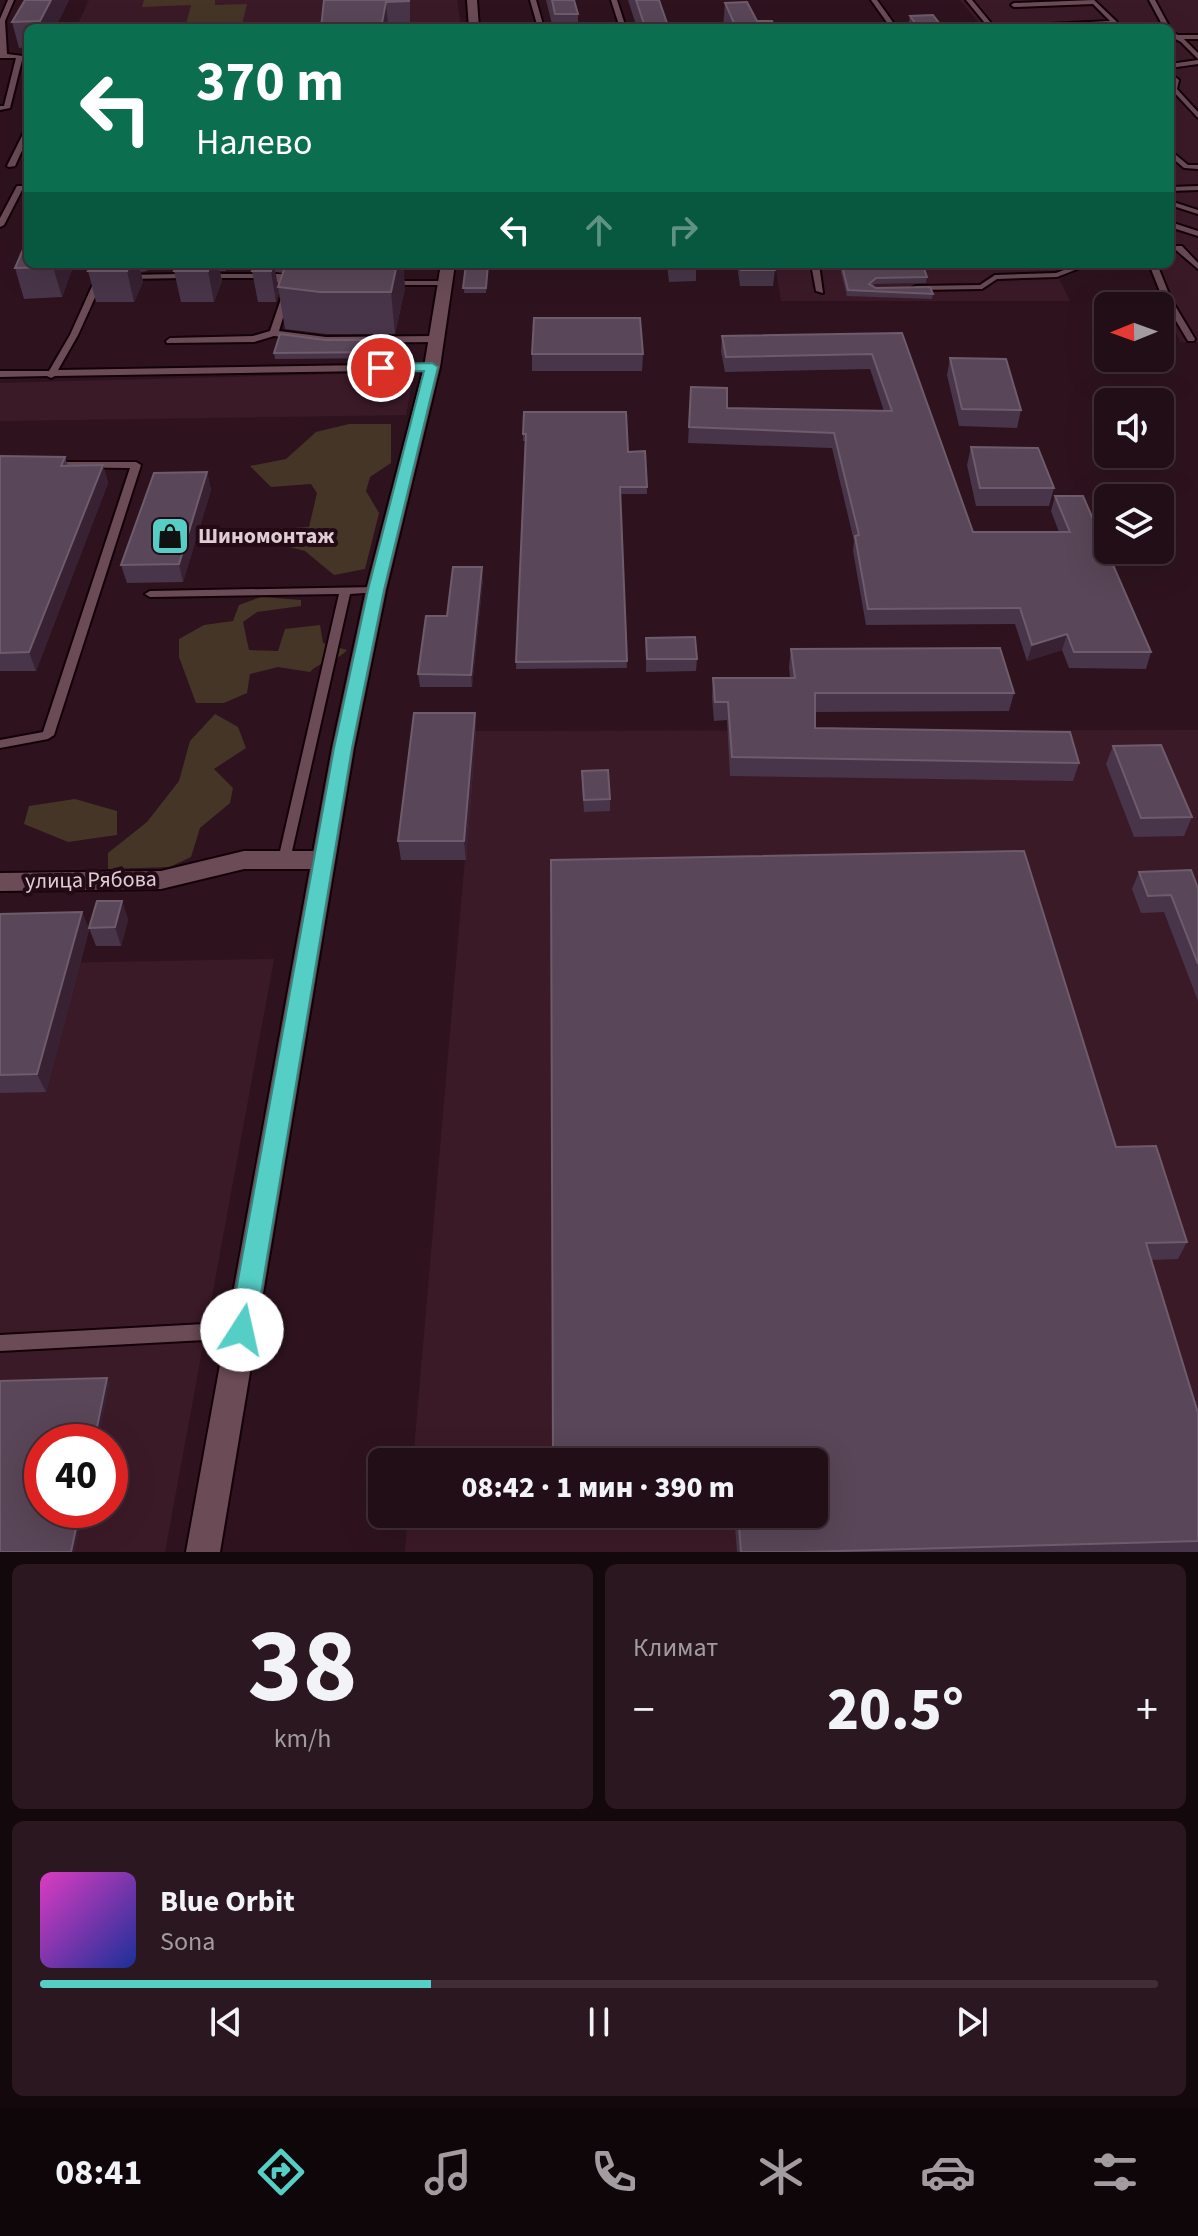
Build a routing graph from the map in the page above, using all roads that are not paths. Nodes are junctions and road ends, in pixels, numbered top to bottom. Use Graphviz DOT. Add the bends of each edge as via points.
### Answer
graph roads {
  1 [pos="11,0"];
  2 [pos="472,0"];
  3 [pos="533,0"];
  4 [pos="614,0"];
  5 [pos="874,0"];
  6 [pos="969,0"];
  7 [pos="1152,0"];
  8 [pos="474,24"];
  9 [pos="540,24"];
  10 [pos="622,24"];
  11 [pos="891,24"];
  12 [pos="989,24"];
  13 [pos="1030,24"];
  14 [pos="1084,24"];
  15 [pos="1165,24"];
  16 [pos="1174,34"];
  17 [pos="1174,36"];
  18 [pos="1198,37"];
  19 [pos="2,56"];
  20 [pos="24,56"];
  21 [pos="1198,60"];
  22 [pos="1174,65"];
  23 [pos="1174,89"];
  24 [pos="0,108"];
  25 [pos="1198,116"];
  26 [pos="24,138"];
  27 [pos="1174,156"];
  28 [pos="11,166"];
  29 [pos="1198,167"];
  30 [pos="24,188"];
  31 [pos="1198,188"];
  32 [pos="1174,189"];
  33 [pos="1174,204"];
  34 [pos="1198,212"];
  35 [pos="0,225"];
  36 [pos="1174,225"];
  37 [pos="1198,234"];
  38 [pos="1174,247"];
  39 [pos="1195,253"];
  40 [pos="1198,267"];
  41 [pos="104,268"];
  42 [pos="185,268"];
  43 [pos="816,268"];
  44 [pos="1076,268"];
  45 [pos="1155,268"];
  46 [pos="446,273"];
  47 [pos="182,276"];
  48 [pos="101,277"];
  49 [pos="374,283"];
  50 [pos="906,288"];
  51 [pos="820,291"];
  52 [pos="286,292"];
  53 [pos="300,292"];
  54 [pos="274,333"];
  55 [pos="436,339"];
  56 [pos="1191,339"];
  57 [pos="170,341"];
  58 [pos="432,367"];
  59 [pos="0,373"];
  60 [pos="51,375"];
  61 [pos="45,466"];
  62 [pos="376,590"];
  63 [pos="345,591"];
  64 [pos="150,594"];
  65 [pos="0,744"];
  66 [pos="284,860"];
  67 [pos="323,860"];
  68 [pos="0,882"];
  69 [pos="242,1330"];
  70 [pos="0,1343"];
  71 [pos="203,1552"];
  1 -- 19 [label="lane" via="2,21"];
  2 -- 8 [label="street"];
  3 -- 9 [label="lane"];
  4 -- 10 [label="lane"];
  5 -- 11 [label="lane"];
  6 -- 12 [label="lane"];
  7 -- 15 [label="lane"];
  13 -- 14 [label="lane" via="1014,5 1094,2 1115,23"];
  16 -- 18 [label="lane"];
  17 -- 21 [label="lane"];
  19 -- 20 [label="lane"];
  20 -- 24 [label="lane" via="7,108"];
  21 -- 22 [label="lane"];
  23 -- 25 [label="lane"];
  26 -- 28 [label="lane"];
  27 -- 29 [label="lane" via="1186,167"];
  30 -- 35 [label="lane"];
  31 -- 32 [label="lane"];
  33 -- 34 [label="lane"];
  36 -- 37 [label="lane"];
  38 -- 39 [label="lane"];
  38 -- 40 [label="lane"];
  41 -- 48 [label="lane"];
  42 -- 47 [label="lane"];
  43 -- 51 [label="lane"];
  44 -- 50 [label="lane" via="1057,275 995,277 982,287"];
  45 -- 56 [label="lane"];
  46 -- 49 [label="lane"];
  46 -- 55 [label="street"];
  47 -- 48 [label="lane"];
  47 -- 52 [label="lane" via="278,276"];
  48 -- 60 [label="lane"];
  52 -- 53 [label="lane"];
  52 -- 54 [label="lane"];
  54 -- 55 [label="lane" via="326,340"];
  54 -- 57 [label="lane" via="254,339"];
  55 -- 58 [label="street"];
  58 -- 60 [label="lane"];
  58 -- 62 [label="street"];
  59 -- 60 [label="lane"];
  61 -- 65 [label="lane" via="136,465 48,735"];
  62 -- 63 [label="lane"];
  62 -- 67 [label="street"];
  63 -- 64 [label="lane"];
  63 -- 66 [label="lane"];
  66 -- 67 [label="street, улица Рябова"];
  66 -- 68 [label="street, улица Рябова" via="244,860 161,880"];
  67 -- 69 [label="street"];
  69 -- 70 [label="lane"];
  69 -- 71 [label="street"];
}
